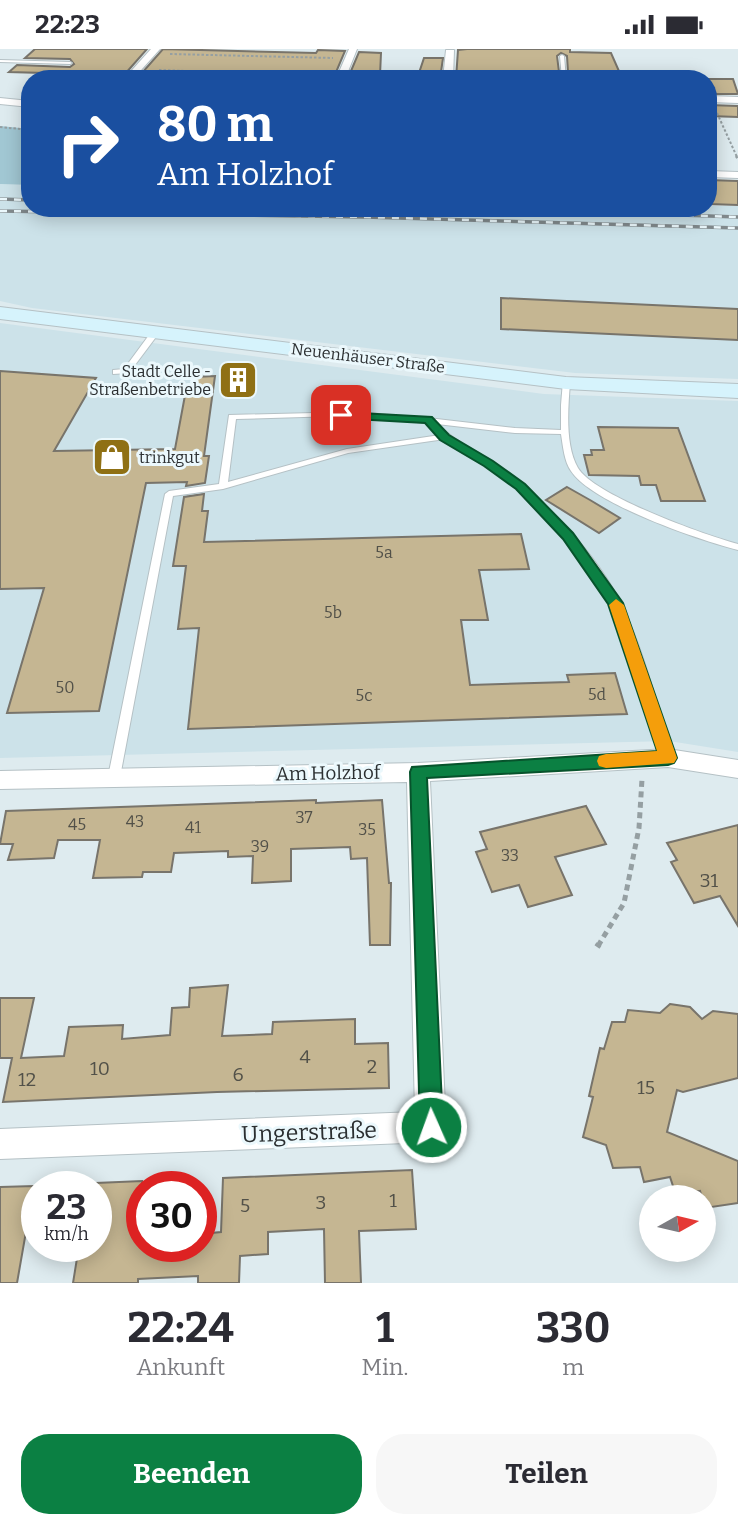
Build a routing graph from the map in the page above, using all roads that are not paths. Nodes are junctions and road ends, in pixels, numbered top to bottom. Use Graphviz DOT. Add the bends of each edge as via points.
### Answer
graph roads {
  1 [pos="353,49"];
  2 [pos="450,50"];
  3 [pos="154,51"];
  4 [pos="562,56"];
  5 [pos="0,61"];
  6 [pos="70,63"];
  7 [pos="136,70"];
  8 [pos="344,70"];
  9 [pos="449,70"];
  10 [pos="563,70"];
  11 [pos="717,99"];
  12 [pos="738,100"];
  13 [pos="0,101"];
  14 [pos="21,103"];
  15 [pos="717,174"];
  16 [pos="738,175"];
  17 [pos="0,313"];
  18 [pos="155,333"];
  19 [pos="116,372"];
  20 [pos="566,383"];
  21 [pos="738,391"];
  22 [pos="428,420"];
  23 [pos="563,432"];
  24 [pos="445,437"];
  25 [pos="223,486"];
  26 [pos="738,547"];
  27 [pos="668,758"];
  28 [pos="738,769"];
  29 [pos="418,772"];
  30 [pos="114,777"];
  31 [pos="0,780"];
  32 [pos="0,1144"];
  1 -- 8 [label="street"];
  2 -- 9 [label="street"];
  3 -- 7 [label="street"];
  4 -- 10 [label="lane"];
  5 -- 6 [label="lane"];
  11 -- 12 [label="street"];
  13 -- 14 [label="street"];
  15 -- 16 [label="street"];
  17 -- 18 [label="street, Neuenhäuser Straße"];
  18 -- 19 [label="lane" via="126,371"];
  18 -- 20 [label="street, Neuenhäuser Straße"];
  20 -- 21 [label="street, Neuenhäuser Straße"];
  20 -- 23 [label="lane"];
  22 -- 23 [label="lane" via="518,433"];
  22 -- 24 [label="lane"];
  22 -- 25 [label="lane" via="369,415 232,418"];
  23 -- 26 [label="lane" via="575,472 614,501"];
  24 -- 25 [label="lane" via="347,451"];
  24 -- 27 [label="lane" via="521,487 599,576 616,603"];
  25 -- 30 [label="lane" via="169,494"];
  27 -- 28 [label="street, Am Holzhof"];
  27 -- 29 [label="street, Am Holzhof"];
  29 -- 30 [label="street, Am Holzhof"];
  29 -- 32 [label="street, Ungerstraße" via="431,1127"];
  30 -- 31 [label="street, Am Holzhof"];
}
